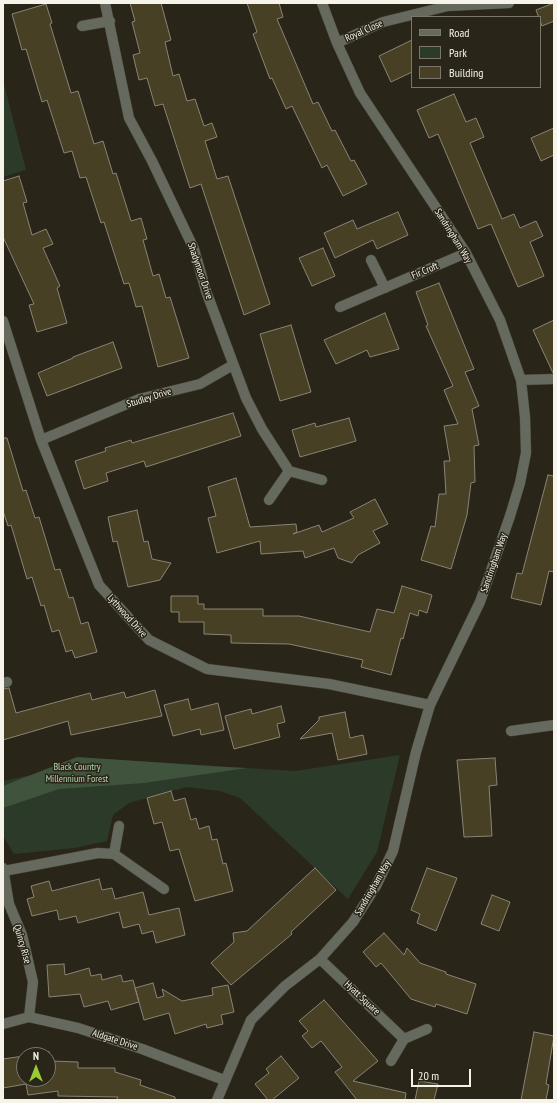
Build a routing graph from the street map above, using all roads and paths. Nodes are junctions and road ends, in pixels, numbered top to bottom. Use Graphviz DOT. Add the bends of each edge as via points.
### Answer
graph roads {
  1 [pos="105,3"];
  2 [pos="322,3"];
  3 [pos="509,3"];
  4 [pos="110,21"];
  5 [pos="82,26"];
  6 [pos="337,43"];
  7 [pos="466,253"];
  8 [pos="371,260"];
  9 [pos="385,288"];
  10 [pos="340,307"];
  11 [pos="3,321"];
  12 [pos="233,365"];
  13 [pos="554,379"];
  14 [pos="521,380"];
  15 [pos="41,440"];
  16 [pos="289,471"];
  17 [pos="322,480"];
  18 [pos="269,500"];
  19 [pos="430,705"];
  20 [pos="554,725"];
  21 [pos="511,731"];
  22 [pos="119,826"];
  23 [pos="114,854"];
  24 [pos="4,870"];
  25 [pos="164,889"];
  26 [pos="320,959"];
  27 [pos="29,1017"];
  28 [pos="3,1024"];
  29 [pos="427,1029"];
  30 [pos="404,1039"];
  31 [pos="391,1061"];
  32 [pos="224,1080"];
  33 [pos="217,1100"];
  1 -- 4 [label="street, Shadymoor Drive"];
  2 -- 6 [label="street, Sandringham Way"];
  3 -- 6 [label="street, Royal Close" via="448,6 383,22"];
  4 -- 5 [label="street"];
  4 -- 12 [label="street, Shadymoor Drive" via="129,118 194,248 206,291"];
  6 -- 7 [label="street, Sandringham Way" via="360,93"];
  7 -- 9 [label="street, Fir Croft"];
  7 -- 14 [label="street, Sandringham Way" via="500,320"];
  8 -- 9 [label="street"];
  9 -- 10 [label="street, Fir Croft"];
  11 -- 15 [label="street, Lythwood Drive"];
  12 -- 15 [label="street, Studley Drive" via="200,384 139,399"];
  12 -- 16 [label="street, Shadymoor Drive" via="262,429"];
  13 -- 14 [label="street"];
  14 -- 19 [label="street, Sandringham Way" via="526,453 520,483 480,602"];
  15 -- 19 [label="street, Lythwood Drive" via="99,585 149,640 207,669 329,684"];
  16 -- 17 [label="street"];
  16 -- 18 [label="street"];
  19 -- 26 [label="street, Sandringham Way" via="416,752 393,851 376,886 353,922"];
  20 -- 21 [label="street"];
  22 -- 23 [label="street"];
  23 -- 24 [label="street, Quincy Rise" via="98,853"];
  23 -- 25 [label="street"];
  24 -- 27 [label="street, Quincy Rise" via="9,904 22,935 32,982"];
  26 -- 30 [label="street, Hyatt Square"];
  26 -- 32 [label="street, Sandringham Way" via="285,986 251,1020"];
  27 -- 28 [label="street, Aldgate Drive"];
  27 -- 32 [label="street, Aldgate Drive" via="78,1028"];
  29 -- 30 [label="street"];
  30 -- 31 [label="street"];
  32 -- 33 [label="street, Sandringham Way"];
}
